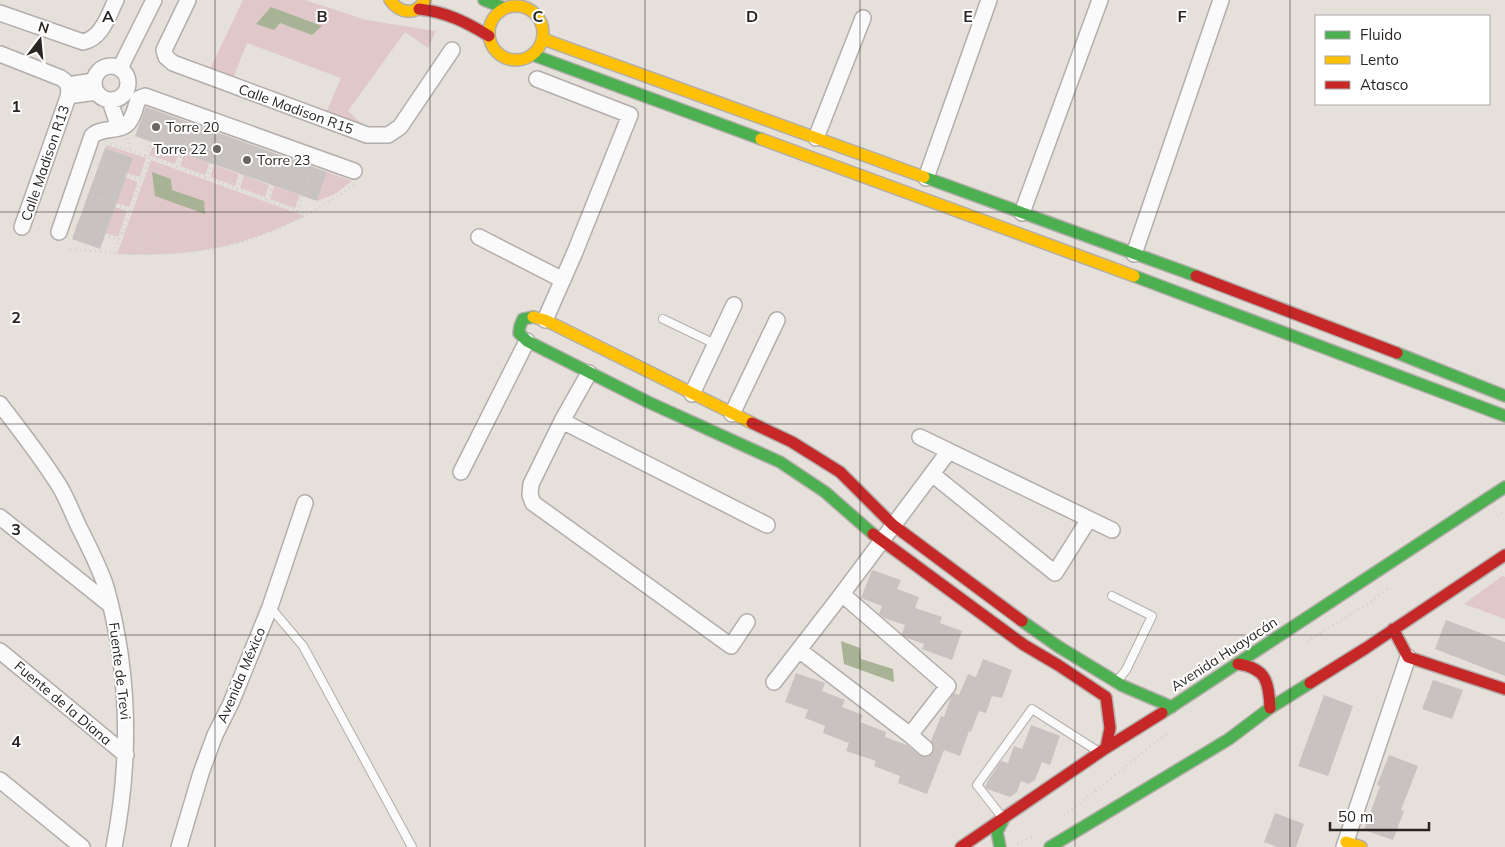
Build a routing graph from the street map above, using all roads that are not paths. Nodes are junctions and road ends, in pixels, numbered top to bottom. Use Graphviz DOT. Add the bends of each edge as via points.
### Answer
graph roads {
  1 [pos="116,0"];
  2 [pos="154,0"];
  3 [pos="188,0"];
  4 [pos="388,0"];
  5 [pos="484,0"];
  6 [pos="989,0"];
  7 [pos="1100,0"];
  8 [pos="1221,0"];
  9 [pos="422,5"];
  10 [pos="509,5"];
  11 [pos="0,13"];
  12 [pos="863,18"];
  13 [pos="489,36"];
  14 [pos="543,39"];
  15 [pos="452,50"];
  16 [pos="0,54"];
  17 [pos="533,55"];
  18 [pos="120,68"];
  19 [pos="537,79"];
  20 [pos="95,87"];
  21 [pos="69,89"];
  22 [pos="116,99"];
  23 [pos="124,125"];
  24 [pos="816,138"];
  25 [pos="355,177"];
  26 [pos="926,178"];
  27 [pos="1022,213"];
  28 [pos="61,226"];
  29 [pos="22,227"];
  30 [pos="1065,229"];
  31 [pos="479,237"];
  32 [pos="1059,248"];
  33 [pos="1134,254"];
  34 [pos="563,280"];
  35 [pos="734,305"];
  36 [pos="664,319"];
  37 [pos="545,320"];
  38 [pos="777,320"];
  39 [pos="527,341"];
  40 [pos="715,344"];
  41 [pos="589,373"];
  42 [pos="692,394"];
  43 [pos="1505,396"];
  44 [pos="0,404"];
  45 [pos="704,414"];
  46 [pos="732,414"];
  47 [pos="1505,416"];
  48 [pos="562,421"];
  49 [pos="720,436"];
  50 [pos="920,438"];
  51 [pos="949,452"];
  52 [pos="461,472"];
  53 [pos="932,474"];
  54 [pos="1505,487"];
  55 [pos="305,503"];
  56 [pos="0,517"];
  57 [pos="1089,519"];
  58 [pos="767,525"];
  59 [pos="893,525"];
  60 [pos="1112,530"];
  61 [pos="881,541"];
  62 [pos="1505,555"];
  63 [pos="842,594"];
  64 [pos="1112,596"];
  65 [pos="110,604"];
  66 [pos="270,607"];
  67 [pos="747,622"];
  68 [pos="1393,629"];
  69 [pos="1035,630"];
  70 [pos="1024,645"];
  71 [pos="799,650"];
  72 [pos="0,651"];
  73 [pos="1408,657"];
  74 [pos="1238,664"];
  75 [pos="1116,681"];
  76 [pos="774,682"];
  77 [pos="1505,688"];
  78 [pos="1106,698"];
  79 [pos="1172,707"];
  80 [pos="1270,708"];
  81 [pos="910,735"];
  82 [pos="925,748"];
  83 [pos="1103,750"];
  84 [pos="126,755"];
  85 [pos="0,780"];
  86 [pos="1004,818"];
  87 [pos="1345,844"];
  88 [pos="82,847"];
  89 [pos="114,847"];
  90 [pos="179,847"];
  91 [pos="412,847"];
  92 [pos="961,847"];
  93 [pos="1000,847"];
  94 [pos="1050,847"];
  95 [pos="1361,847"];
  1 -- 11 [label="street" via="98,35 83,42"];
  2 -- 18 [label="street"];
  3 -- 15 [label="street, Calle Madison R15" via="164,50 166,57 174,63 367,135 388,135 400,127"];
  4 -- 9 [label="main road" via="403,12 411,12"];
  5 -- 10 [label="main road"];
  6 -- 26 [label="street"];
  7 -- 27 [label="street"];
  8 -- 33 [label="street"];
  9 -- 13 [label="main road" via="454,15"];
  10 -- 13 [label="main road" via="492,20"];
  10 -- 14 [label="main road" via="529,9 536,14 544,30"];
  12 -- 24 [label="street"];
  13 -- 17 [label="main road" via="495,51 505,58 520,60"];
  14 -- 17 [label="main road"];
  14 -- 24 [label="main road"];
  16 -- 21 [label="street, Calle Madison R13" via="62,78"];
  17 -- 32 [label="main road"];
  18 -- 20 [label="street" via="112,66 98,71"];
  18 -- 22 [label="street" via="129,82 128,88"];
  19 -- 34 [label="street" via="630,114"];
  20 -- 21 [label="street" via="75,95"];
  20 -- 22 [label="street" via="105,100"];
  21 -- 29 [label="street, Calle Madison R13"];
  22 -- 23 [label="street"];
  23 -- 25 [label="street" via="138,99 145,96 316,158"];
  23 -- 28 [label="street" via="99,131 91,138"];
  24 -- 26 [label="main road"];
  26 -- 27 [label="main road"];
  27 -- 30 [label="main road"];
  30 -- 32 [label="main road"];
  30 -- 33 [label="main road"];
  31 -- 34 [label="street"];
  32 -- 47 [label="main road"];
  33 -- 43 [label="main road"];
  34 -- 37 [label="street"];
  35 -- 40 [label="street"];
  36 -- 40 [label="lane"];
  37 -- 39 [label="main road" via="534,316 522,319 519,333"];
  37 -- 42 [label="main road"];
  38 -- 46 [label="street"];
  39 -- 41 [label="main road"];
  39 -- 52 [label="street"];
  40 -- 42 [label="street"];
  41 -- 45 [label="main road"];
  41 -- 48 [label="street"];
  42 -- 45 [label="main road"];
  44 -- 65 [label="street, Fuente de Trevi" via="61,489 91,551"];
  45 -- 46 [label="main road"];
  45 -- 49 [label="main road"];
  46 -- 49 [label="main road"];
  46 -- 59 [label="main road" via="792,442 840,472"];
  48 -- 58 [label="street"];
  48 -- 67 [label="street" via="531,484 533,503 731,646"];
  49 -- 61 [label="main road" via="780,462 826,492"];
  50 -- 51 [label="street"];
  51 -- 53 [label="street"];
  51 -- 57 [label="street"];
  53 -- 57 [label="street" via="1055,573"];
  53 -- 59 [label="street"];
  54 -- 74 [label="main road, Avenida Huayacán"];
  55 -- 66 [label="street, Avenida México"];
  56 -- 65 [label="street"];
  57 -- 60 [label="street"];
  59 -- 61 [label="street"];
  59 -- 69 [label="main road"];
  61 -- 63 [label="street"];
  61 -- 70 [label="main road"];
  62 -- 68 [label="main road"];
  63 -- 71 [label="street"];
  63 -- 81 [label="street" via="948,686"];
  64 -- 75 [label="lane" via="1152,616 1126,670"];
  65 -- 84 [label="street, Fuente de Trevi" via="123,682"];
  66 -- 90 [label="street, Avenida México" via="215,735"];
  66 -- 91 [label="lane" via="303,646"];
  68 -- 73 [label="main road"];
  68 -- 80 [label="main road"];
  69 -- 70 [label="main road"];
  69 -- 75 [label="main road"];
  70 -- 78 [label="main road"];
  71 -- 76 [label="street"];
  71 -- 81 [label="street"];
  72 -- 84 [label="street, Fuente de la Diana"];
  73 -- 77 [label="main road"];
  73 -- 87 [label="street"];
  74 -- 79 [label="main road, Avenida Huayacán"];
  74 -- 80 [label="main road" via="1256,668 1264,676 1270,690"];
  75 -- 78 [label="main road"];
  75 -- 79 [label="main road"];
  78 -- 83 [label="main road" via="1110,728"];
  79 -- 83 [label="main road, Avenida Huayacán"];
  80 -- 94 [label="main road" via="1229,739"];
  81 -- 82 [label="street"];
  83 -- 86 [label="main road, Avenida Huayacán"];
  83 -- 86 [label="lane" via="1032,709 977,785"];
  84 -- 89 [label="street, Fuente de Trevi"];
  85 -- 88 [label="street"];
  86 -- 92 [label="main road, Avenida Huayacán"];
  86 -- 93 [label="main road" via="996,830"];
  87 -- 95 [label="main road"];
}
